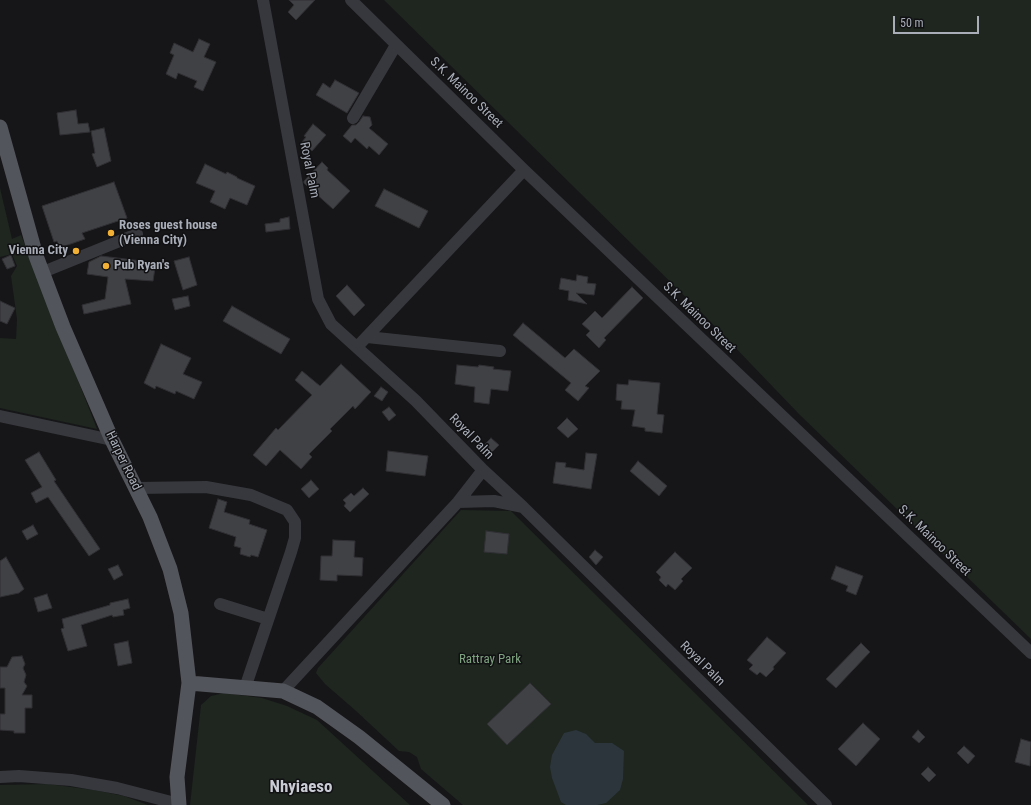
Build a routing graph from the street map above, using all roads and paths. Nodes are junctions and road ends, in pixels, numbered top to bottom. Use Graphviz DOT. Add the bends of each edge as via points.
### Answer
graph roads {
  1 [pos="263,0"];
  2 [pos="351,0"];
  3 [pos="396,45"];
  4 [pos="353,118"];
  5 [pos="0,127"];
  6 [pos="524,170"];
  7 [pos="137,234"];
  8 [pos="43,272"];
  9 [pos="366,337"];
  10 [pos="357,347"];
  11 [pos="500,351"];
  12 [pos="0,416"];
  13 [pos="112,440"];
  14 [pos="483,470"];
  15 [pos="136,488"];
  16 [pos="458,502"];
  17 [pos="523,507"];
  18 [pos="220,604"];
  19 [pos="268,620"];
  20 [pos="1031,653"];
  21 [pos="189,683"];
  22 [pos="245,688"];
  23 [pos="283,691"];
  24 [pos="0,777"];
  25 [pos="179,805"];
  26 [pos="443,805"];
  27 [pos="826,805"];
  1 -- 10 [label="street, Royal Palm" via="318,299 331,324"];
  2 -- 3 [label="street, S.K. Mainoo Street"];
  3 -- 4 [label="street"];
  3 -- 6 [label="street, S.K. Mainoo Street"];
  5 -- 8 [label="main road, Harper Road" via="36,256"];
  6 -- 9 [label="street"];
  6 -- 20 [label="street, S.K. Mainoo Street"];
  7 -- 8 [label="street"];
  8 -- 13 [label="main road, Harper Road" via="63,327"];
  9 -- 10 [label="street"];
  9 -- 11 [label="street"];
  10 -- 14 [label="street, Royal Palm" via="416,401"];
  12 -- 13 [label="street"];
  13 -- 15 [label="main road, Harper Road"];
  14 -- 16 [label="street"];
  14 -- 17 [label="street, Royal Palm"];
  15 -- 19 [label="street" via="206,487 251,494 286,510 295,522 295,538"];
  15 -- 21 [label="main road, Harper Road" via="170,569 181,613"];
  16 -- 17 [label="street" via="494,501"];
  16 -- 23 [label="street"];
  17 -- 27 [label="street, Royal Palm"];
  18 -- 19 [label="street"];
  19 -- 22 [label="street"];
  21 -- 22 [label="main road"];
  21 -- 25 [label="main road, Harper Road" via="177,777"];
  22 -- 23 [label="main road"];
  23 -- 26 [label="main road" via="318,707"];
  24 -- 25 [label="street" via="71,780 117,788"];
}
